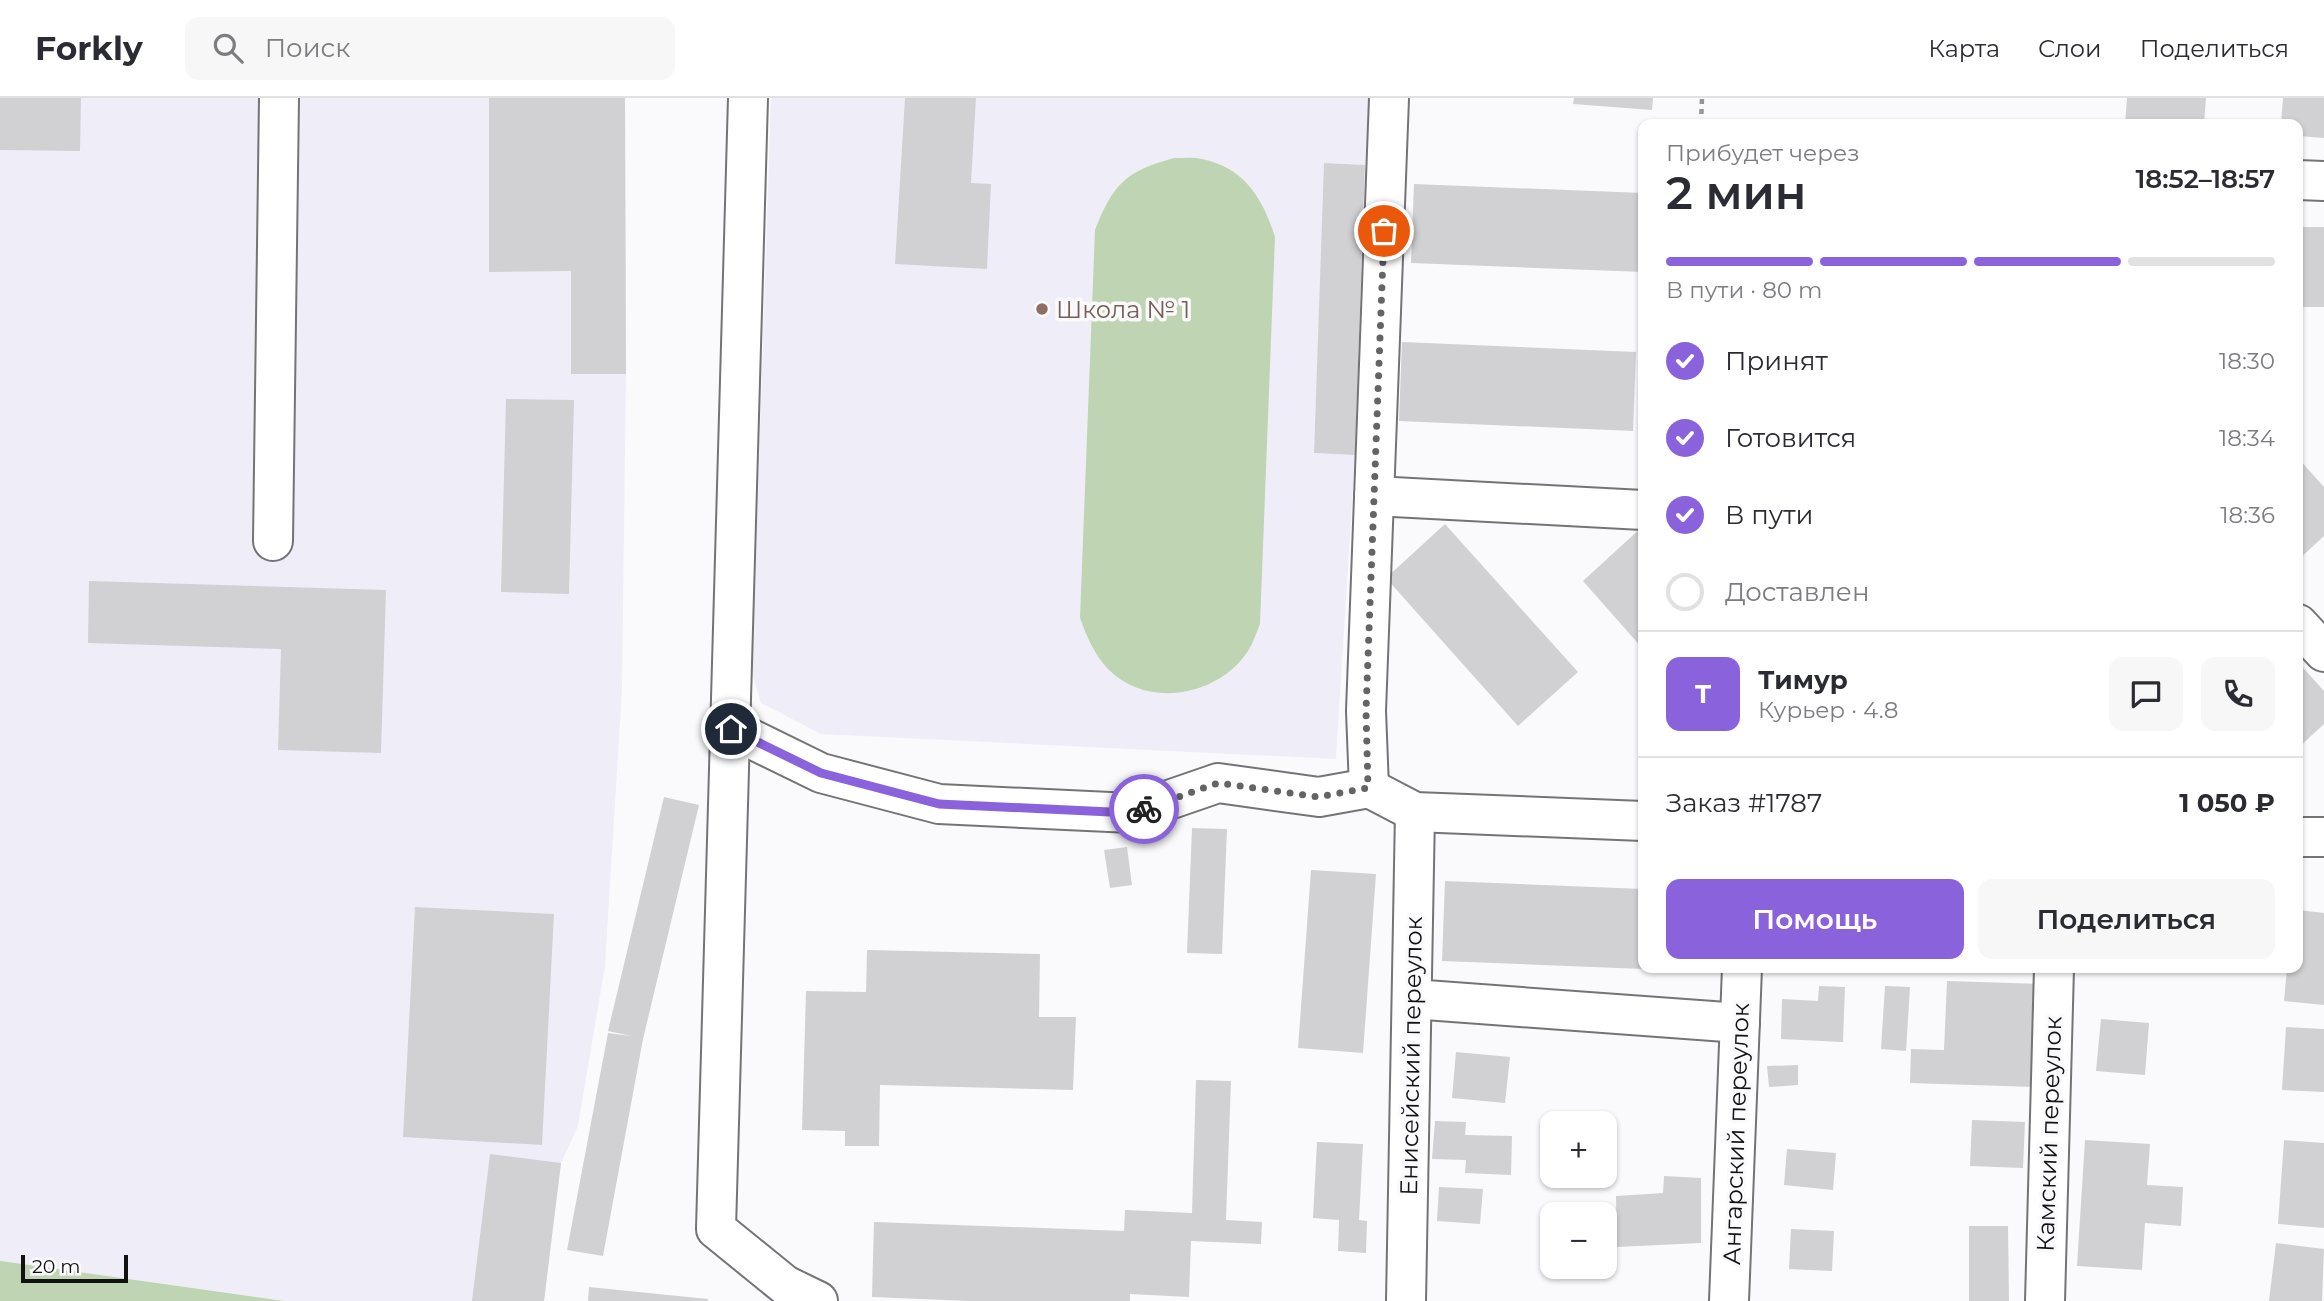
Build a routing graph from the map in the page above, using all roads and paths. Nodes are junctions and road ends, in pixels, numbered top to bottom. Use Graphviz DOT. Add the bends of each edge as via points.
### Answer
graph roads {
  1 [pos="279,98"];
  2 [pos="748,98"];
  3 [pos="1389,98"];
  4 [pos="1703,98"];
  5 [pos="1701,119"];
  6 [pos="2303,180"];
  7 [pos="2324,181"];
  8 [pos="1374,496"];
  9 [pos="1638,510"];
  10 [pos="273,541"];
  11 [pos="2303,629"];
  12 [pos="2324,652"];
  13 [pos="731,729"];
  14 [pos="1368,788"];
  15 [pos="1415,812"];
  16 [pos="1638,821"];
  17 [pos="2303,837"];
  18 [pos="2324,837"];
  19 [pos="1742,973"];
  20 [pos="2054,973"];
  21 [pos="1412,999"];
  22 [pos="1740,1023"];
  23 [pos="818,1301"];
  24 [pos="1406,1301"];
  25 [pos="1729,1301"];
  26 [pos="2045,1301"];
  1 -- 10 [label="street"];
  2 -- 13 [label="street"];
  3 -- 8 [label="street"];
  4 -- 5 [label="path"];
  6 -- 7 [label="street"];
  8 -- 9 [label="street"];
  8 -- 14 [label="street" via="1366,711"];
  11 -- 12 [label="street"];
  13 -- 14 [label="street" via="821,773 939,804 1131,813 1218,783 1318,797"];
  13 -- 23 [label="street" via="716,1229 785,1284"];
  14 -- 15 [label="street"];
  15 -- 16 [label="street"];
  15 -- 21 [label="street, Енисейский переулок"];
  17 -- 18 [label="street"];
  19 -- 22 [label="street, Ангарский переулок"];
  20 -- 26 [label="street, Камский переулок"];
  21 -- 22 [label="street"];
  21 -- 24 [label="street, Енисейский переулок"];
  22 -- 25 [label="street, Ангарский переулок"];
}
